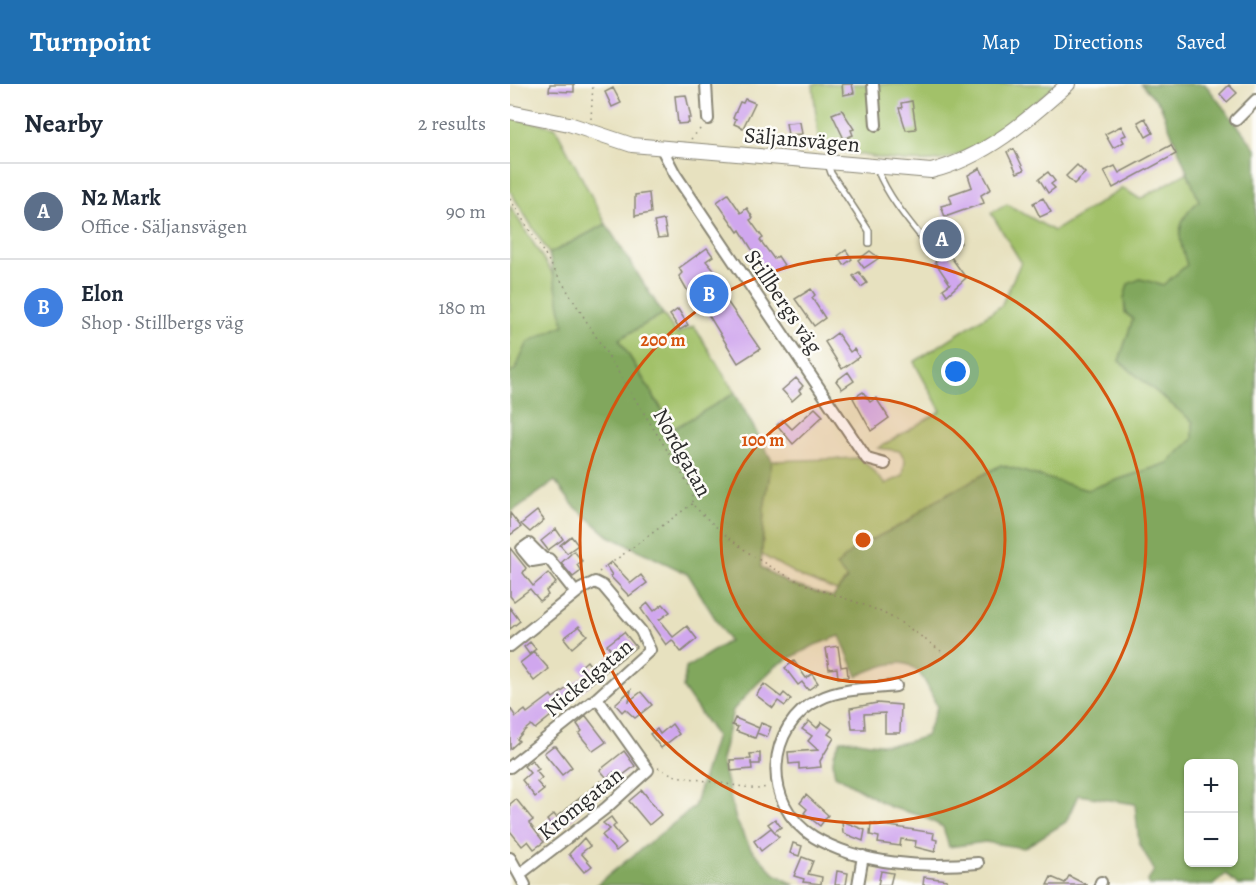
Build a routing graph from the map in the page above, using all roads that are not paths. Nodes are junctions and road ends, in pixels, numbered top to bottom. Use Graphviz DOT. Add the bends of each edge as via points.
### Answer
graph roads {
  1 [pos="706,84"];
  2 [pos="873,84"];
  3 [pos="1068,84"];
  4 [pos="1256,100"];
  5 [pos="510,112"];
  6 [pos="708,119"];
  7 [pos="1236,120"];
  8 [pos="876,125"];
  9 [pos="662,148"];
  10 [pos="828,161"];
  11 [pos="877,168"];
  12 [pos="869,243"];
  13 [pos="931,249"];
  14 [pos="885,464"];
  15 [pos="544,559"];
  16 [pos="576,593"];
  17 [pos="510,646"];
  18 [pos="896,686"];
  19 [pos="597,698"];
  20 [pos="510,767"];
  21 [pos="863,856"];
  22 [pos="510,858"];
  23 [pos="978,863"];
  24 [pos="520,874"];
  25 [pos="525,885"];
  26 [pos="858,885"];
  1 -- 6 [label="street"];
  2 -- 8 [label="street"];
  3 -- 11 [label="street, Säljansvägen" via="1030,118 959,162 931,171"];
  4 -- 7 [label="street"];
  5 -- 9 [label="street, Säljansvägen" via="569,124 632,145"];
  9 -- 10 [label="street, Säljansvägen"];
  9 -- 14 [label="street, Stillbergs väg" via="682,184 867,459"];
  10 -- 11 [label="street, Säljansvägen"];
  10 -- 12 [label="lane" via="831,173 869,231"];
  11 -- 13 [label="lane" via="894,200"];
  15 -- 16 [label="street" via="549,559"];
  16 -- 17 [label="street"];
  16 -- 19 [label="street, Nickelgatan" via="596,582 603,586 641,632 650,650"];
  18 -- 21 [label="street" via="820,698 794,719 782,737 777,756 777,786 788,811 801,827 813,836"];
  19 -- 20 [label="street, Nickelgatan"];
  19 -- 24 [label="street, Kromgatan" via="649,767 645,776"];
  21 -- 23 [label="street" via="940,866"];
  21 -- 26 [label="street"];
  22 -- 24 [label="street"];
  24 -- 25 [label="street"];
}
